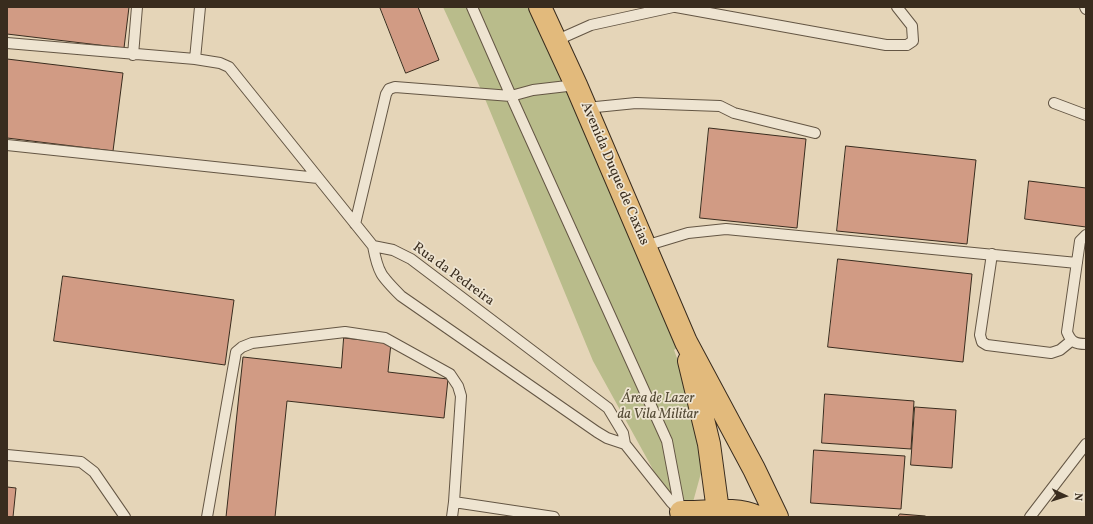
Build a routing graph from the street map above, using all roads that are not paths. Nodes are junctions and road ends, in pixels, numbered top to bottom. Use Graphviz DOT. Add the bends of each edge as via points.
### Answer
graph roads {
  1 [pos="137,7"];
  2 [pos="200,7"];
  3 [pos="472,7"];
  4 [pos="540,7"];
  5 [pos="675,7"];
  6 [pos="896,7"];
  7 [pos="555,41"];
  8 [pos="7,43"];
  9 [pos="133,55"];
  10 [pos="195,59"];
  11 [pos="576,85"];
  12 [pos="510,96"];
  13 [pos="1054,103"];
  14 [pos="586,108"];
  15 [pos="1086,115"];
  16 [pos="815,133"];
  17 [pos="7,145"];
  18 [pos="318,178"];
  19 [pos="355,224"];
  20 [pos="1086,235"];
  21 [pos="373,246"];
  22 [pos="646,246"];
  23 [pos="992,254"];
  24 [pos="1077,262"];
  25 [pos="1071,341"];
  26 [pos="686,342"];
  27 [pos="1086,344"];
  28 [pos="625,444"];
  29 [pos="1086,444"];
  30 [pos="7,455"];
  31 [pos="454,502"];
  32 [pos="681,514"];
  33 [pos="720,515"];
  34 [pos="125,517"];
  35 [pos="207,517"];
  36 [pos="452,517"];
  37 [pos="554,517"];
  38 [pos="758,517"];
  39 [pos="776,517"];
  40 [pos="1030,517"];
  1 -- 9 [label="lane"];
  2 -- 10 [label="lane"];
  3 -- 12 [label="lane"];
  4 -- 7 [label="main road, Avenida Duque de Caxias"];
  5 -- 6 [label="lane" via="886,45 907,45 913,42 912,26"];
  5 -- 7 [label="lane" via="591,25"];
  7 -- 11 [label="main road, Avenida Duque de Caxias"];
  8 -- 9 [label="lane"];
  9 -- 10 [label="lane"];
  10 -- 18 [label="lane" via="229,67"];
  11 -- 12 [label="lane" via="533,90"];
  11 -- 14 [label="main road, Avenida Duque de Caxias"];
  12 -- 19 [label="lane" via="395,87 389,89"];
  12 -- 32 [label="lane" via="666,442"];
  13 -- 15 [label="lane"];
  14 -- 16 [label="lane" via="636,103 720,106 734,114"];
  14 -- 22 [label="main road, Avenida Duque de Caxias"];
  17 -- 18 [label="lane"];
  18 -- 19 [label="lane"];
  19 -- 21 [label="lane"];
  20 -- 24 [label="lane" via="1080,241"];
  21 -- 28 [label="lane, Rua da Pedreira" via="393,250 411,259 608,408 623,433"];
  21 -- 28 [label="lane" via="382,277 401,296 597,432"];
  22 -- 23 [label="lane" via="688,233 726,229"];
  22 -- 26 [label="main road, Avenida Duque de Caxias"];
  23 -- 24 [label="lane"];
  23 -- 25 [label="lane" via="980,335 982,342 987,346 1051,353 1060,350"];
  24 -- 25 [label="lane" via="1067,332"];
  25 -- 27 [label="lane"];
  26 -- 33 [label="main road, Avenida Duque de Caxias" via="709,444"];
  26 -- 39 [label="main road, Avenida Duque de Caxias" via="750,462"];
  28 -- 32 [label="lane, Rua da Pedreira"];
  29 -- 40 [label="lane"];
  30 -- 34 [label="lane" via="81,462 94,472"];
  31 -- 35 [label="lane" via="461,396 458,386 450,374 385,338 345,332 252,343 236,352"];
  31 -- 36 [label="lane"];
  31 -- 37 [label="lane"];
  32 -- 33 [label="main road"];
  33 -- 38 [label="main road" via="740,512"];
}
